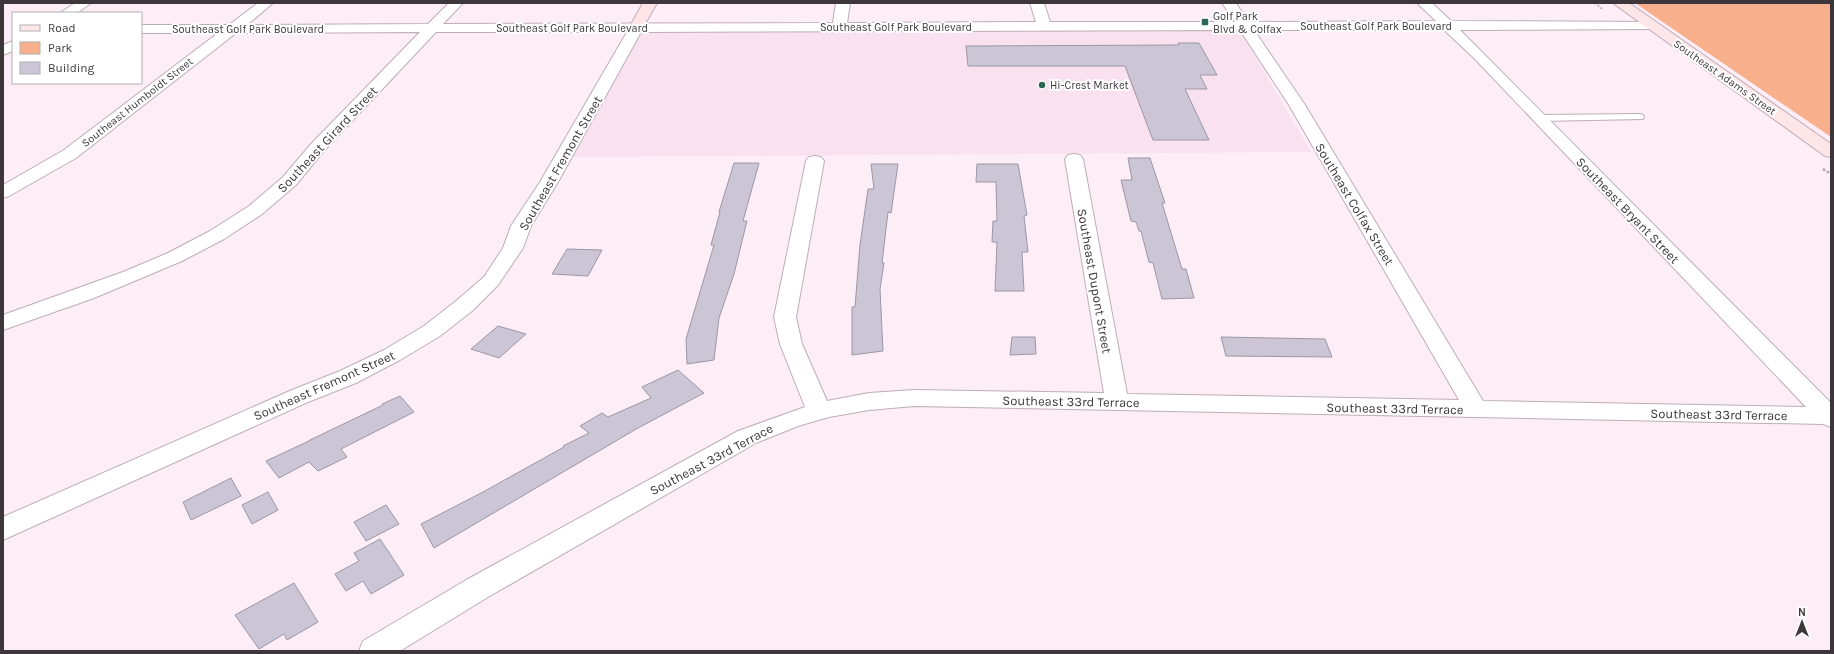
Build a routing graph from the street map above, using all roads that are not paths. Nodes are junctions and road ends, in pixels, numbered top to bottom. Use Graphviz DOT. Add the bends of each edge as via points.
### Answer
graph roads {
  1 [pos="84,3"];
  2 [pos="266,3"];
  3 [pos="456,3"];
  4 [pos="650,3"];
  5 [pos="843,3"];
  6 [pos="1037,3"];
  7 [pos="1229,3"];
  8 [pos="1424,3"];
  9 [pos="1620,3"];
  10 [pos="69,12"];
  11 [pos="1651,25"];
  12 [pos="1245,26"];
  13 [pos="1448,26"];
  14 [pos="1044,27"];
  15 [pos="636,28"];
  16 [pos="839,28"];
  17 [pos="142,29"];
  18 [pos="232,29"];
  19 [pos="432,29"];
  20 [pos="12,46"];
  21 [pos="3,51"];
  22 [pos="1640,117"];
  23 [pos="1540,118"];
  24 [pos="1831,152"];
  25 [pos="1074,159"];
  26 [pos="815,161"];
  27 [pos="3,192"];
  28 [pos="3,323"];
  29 [pos="1117,402"];
  30 [pos="1476,409"];
  31 [pos="818,410"];
  32 [pos="1830,417"];
  33 [pos="3,529"];
  34 [pos="374,651"];
  1 -- 10 [label="street"];
  2 -- 18 [label="street, Southeast Humboldt Street"];
  3 -- 19 [label="street, Southeast Girard Street"];
  4 -- 15 [label="main road, Southeast Fremont Street"];
  5 -- 16 [label="street"];
  6 -- 14 [label="street"];
  7 -- 12 [label="street, Southeast Colfax Street"];
  8 -- 13 [label="street, Southeast Bryant Street"];
  9 -- 11 [label="main road, Southeast Adams Street"];
  11 -- 13 [label="street, Southeast Golf Park Boulevard"];
  11 -- 24 [label="main road, Southeast Adams Street"];
  12 -- 13 [label="street, Southeast Golf Park Boulevard"];
  12 -- 14 [label="street, Southeast Golf Park Boulevard"];
  12 -- 30 [label="street, Southeast Colfax Street" via="1297,105"];
  13 -- 23 [label="street, Southeast Bryant Street"];
  14 -- 16 [label="street, Southeast Golf Park Boulevard"];
  15 -- 16 [label="street, Southeast Golf Park Boulevard"];
  15 -- 19 [label="street, Southeast Golf Park Boulevard"];
  15 -- 33 [label="street, Southeast Fremont Street" via="549,182 521,226 513,248 491,281 464,306 432,331 348,377"];
  17 -- 18 [label="street, Southeast Golf Park Boulevard"];
  18 -- 19 [label="street, Southeast Golf Park Boulevard"];
  18 -- 27 [label="street, Southeast Humboldt Street" via="70,154"];
  19 -- 28 [label="street, Southeast Girard Street" via="316,148 294,178 252,212 222,231 147,270"];
  20 -- 21 [label="street"];
  22 -- 23 [label="lane"];
  23 -- 32 [label="street, Southeast Bryant Street"];
  25 -- 29 [label="street, Southeast Dupont Street"];
  26 -- 31 [label="street" via="786,317 786,331"];
  29 -- 30 [label="street, Southeast 33rd Terrace"];
  29 -- 31 [label="street, Southeast 33rd Terrace" via="914,398 872,400"];
  30 -- 32 [label="street, Southeast 33rd Terrace"];
  31 -- 34 [label="street, Southeast 33rd Terrace" via="747,437 478,588"];
}
